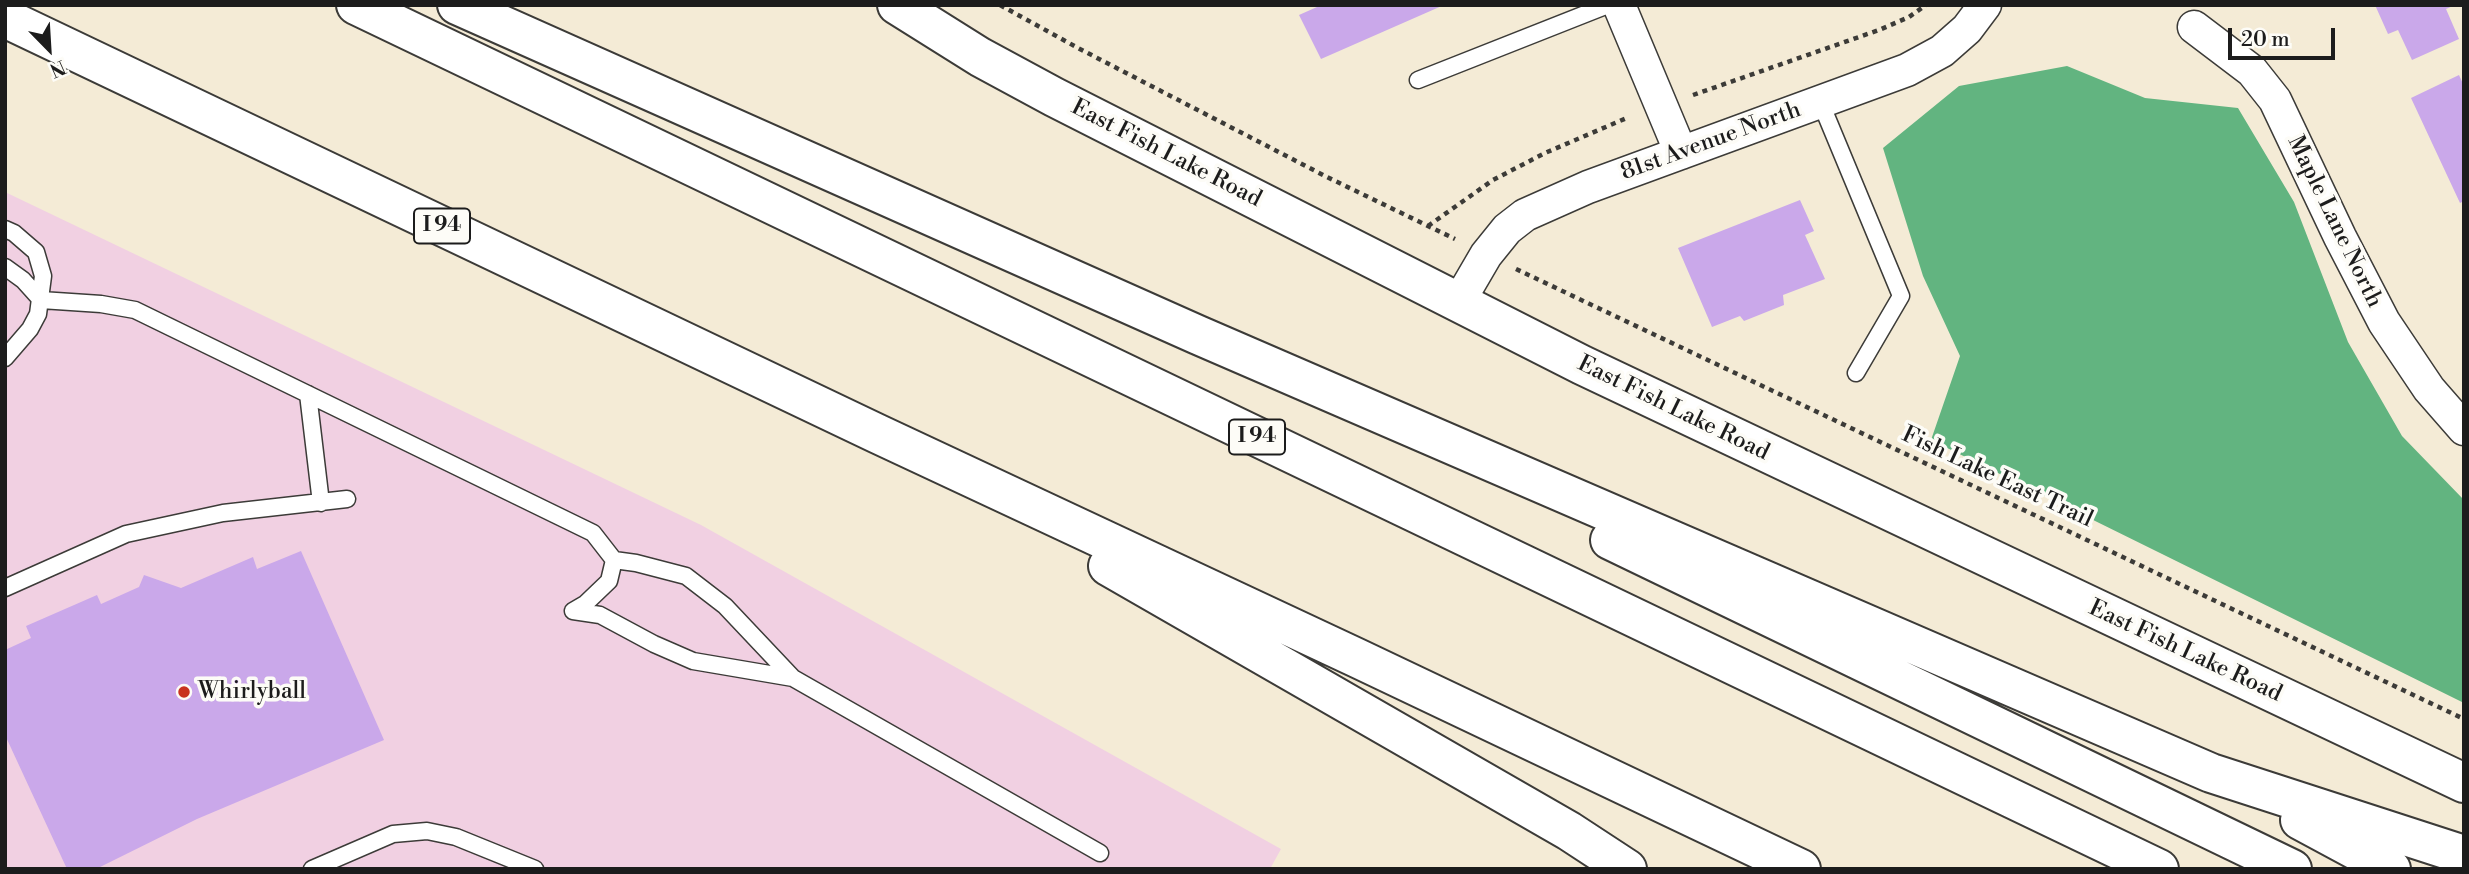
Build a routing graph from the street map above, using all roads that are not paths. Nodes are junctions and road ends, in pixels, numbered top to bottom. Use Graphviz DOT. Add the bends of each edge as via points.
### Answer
graph roads {
  1 [pos="356,5"];
  2 [pos="457,5"];
  3 [pos="897,5"];
  4 [pos="1608,5"];
  5 [pos="1619,5"];
  6 [pos="1985,5"];
  7 [pos="5,18"];
  8 [pos="2194,27"];
  9 [pos="1418,80"];
  10 [pos="1820,101"];
  11 [pos="1681,153"];
  12 [pos="5,229"];
  13 [pos="5,267"];
  14 [pos="41,300"];
  15 [pos="1458,303"];
  16 [pos="5,358"];
  17 [pos="1856,373"];
  18 [pos="308,394"];
  19 [pos="2464,429"];
  20 [pos="878,434"];
  21 [pos="1485,459"];
  22 [pos="347,499"];
  23 [pos="321,503"];
  24 [pos="614,560"];
  25 [pos="5,588"];
  26 [pos="793,678"];
  27 [pos="2211,772"];
  28 [pos="2464,783"];
  29 [pos="1100,853"];
  30 [pos="2464,855"];
  31 [pos="312,869"];
  32 [pos="535,869"];
  33 [pos="1627,869"];
  34 [pos="1801,869"];
  35 [pos="2159,869"];
  36 [pos="2292,869"];
  37 [pos="2391,869"];
  1 -- 35 [label="main road, I 94"];
  2 -- 21 [label="main road"];
  3 -- 15 [label="main road, East Fish Lake Road" via="1054,97"];
  4 -- 9 [label="lane"];
  5 -- 11 [label="street"];
  6 -- 10 [label="street, 81st Avenue North" via="1942,51 1907,70"];
  7 -- 20 [label="main road, I 94"];
  8 -- 19 [label="street, Maple Lane North" via="2252,71 2275,100 2384,322 2428,389"];
  10 -- 11 [label="street, 81st Avenue North"];
  10 -- 17 [label="lane" via="1901,296"];
  11 -- 15 [label="street, 81st Avenue North" via="1525,215 1486,255"];
  12 -- 14 [label="lane" via="36,253 43,276"];
  13 -- 14 [label="lane"];
  14 -- 16 [label="lane" via="30,329"];
  14 -- 18 [label="lane" via="135,310"];
  15 -- 28 [label="main road, East Fish Lake Road" via="1711,428"];
  18 -- 23 [label="lane"];
  18 -- 24 [label="lane" via="593,533"];
  20 -- 33 [label="main road" via="1569,831"];
  20 -- 34 [label="main road, I 94"];
  21 -- 27 [label="main road"];
  21 -- 36 [label="main road" via="1574,523"];
  22 -- 23 [label="lane"];
  23 -- 25 [label="lane" via="223,513 126,534"];
  24 -- 26 [label="lane" via="686,576 724,606"];
  24 -- 26 [label="lane" via="609,581 573,611 600,615 693,661"];
  26 -- 29 [label="lane"];
  27 -- 30 [label="main road"];
  27 -- 37 [label="main road"];
  31 -- 32 [label="lane" via="393,834 427,831 456,837"];
}
